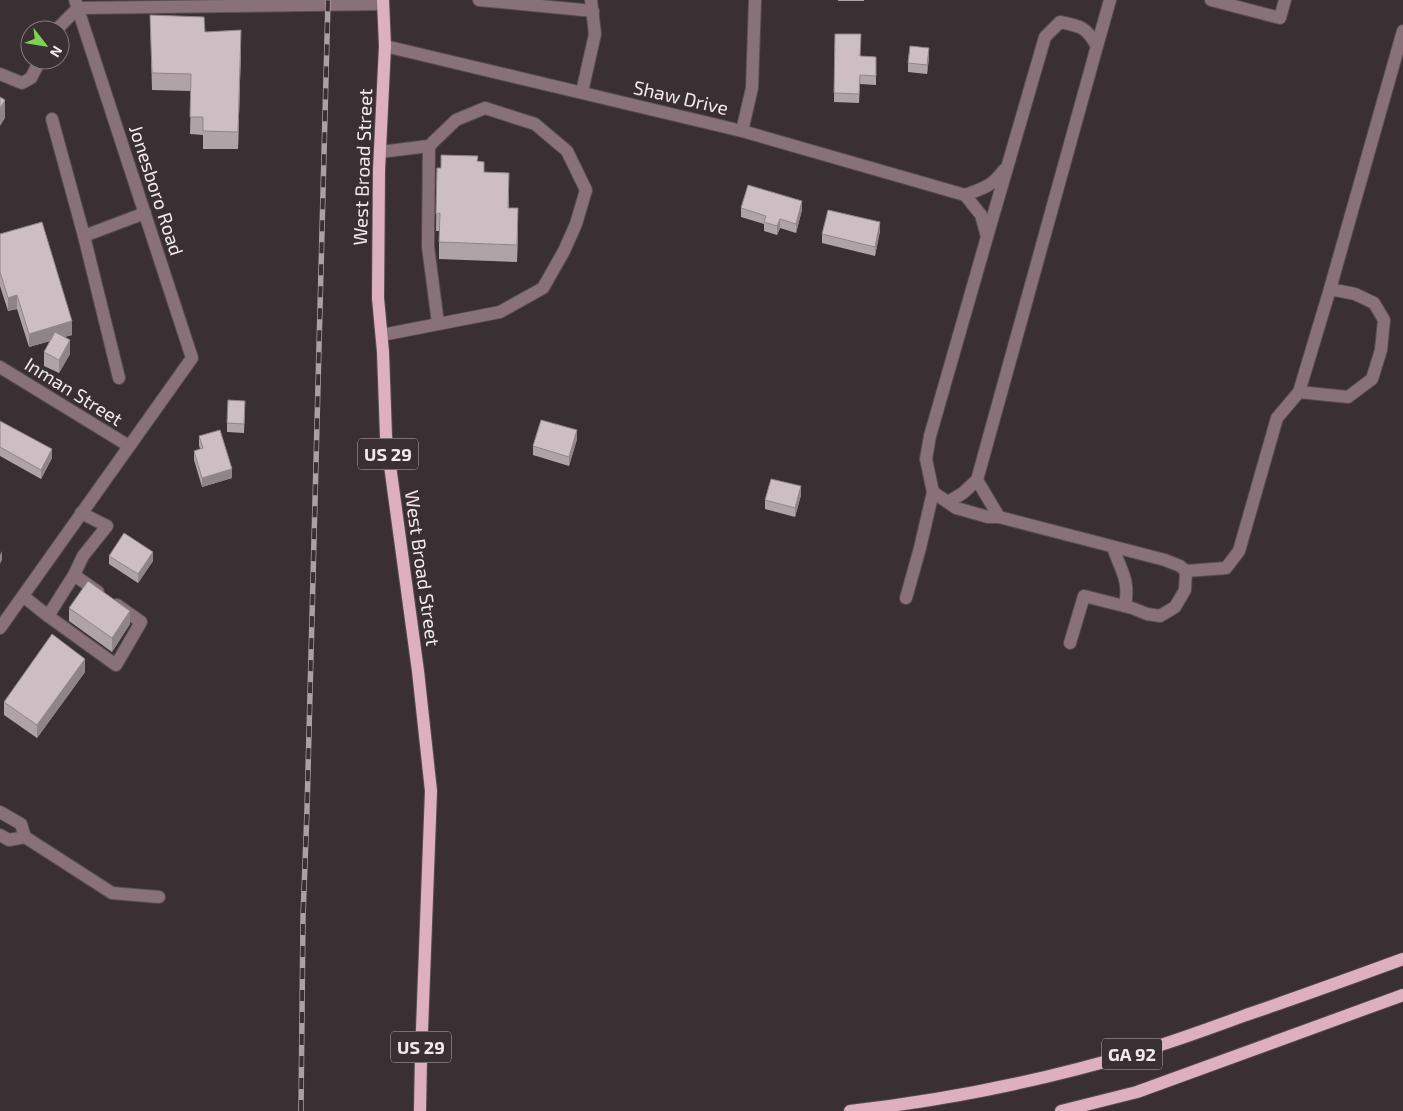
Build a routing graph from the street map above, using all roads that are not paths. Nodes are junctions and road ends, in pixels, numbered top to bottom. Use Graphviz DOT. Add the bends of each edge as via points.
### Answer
graph roads {
  1 [pos="479,0"];
  2 [pos="755,0"];
  3 [pos="1110,0"];
  4 [pos="1211,0"];
  5 [pos="1285,0"];
  6 [pos="383,2"];
  7 [pos="77,4"];
  8 [pos="592,6"];
  9 [pos="64,20"];
  10 [pos="1403,31"];
  11 [pos="385,46"];
  12 [pos="1097,46"];
  13 [pos="35,70"];
  14 [pos="0,74"];
  15 [pos="582,92"];
  16 [pos="52,119"];
  17 [pos="742,130"];
  18 [pos="429,146"];
  19 [pos="380,152"];
  20 [pos="1008,164"];
  21 [pos="965,195"];
  22 [pos="145,213"];
  23 [pos="84,236"];
  24 [pos="987,237"];
  25 [pos="1330,290"];
  26 [pos="438,323"];
  27 [pos="382,335"];
  28 [pos="0,368"];
  29 [pos="119,378"];
  30 [pos="1299,392"];
  31 [pos="129,446"];
  32 [pos="977,480"];
  33 [pos="933,492"];
  34 [pos="948,502"];
  35 [pos="81,513"];
  36 [pos="999,518"];
  37 [pos="1113,547"];
  38 [pos="1186,571"];
  39 [pos="74,575"];
  40 [pos="23,596"];
  41 [pos="906,598"];
  42 [pos="1124,606"];
  43 [pos="48,616"];
  44 [pos="0,628"];
  45 [pos="1070,643"];
  46 [pos="0,812"];
  47 [pos="0,835"];
  48 [pos="25,837"];
  49 [pos="159,897"];
  50 [pos="1403,959"];
  51 [pos="1403,995"];
  52 [pos="420,1111"];
  53 [pos="850,1111"];
  54 [pos="1060,1111"];
  1 -- 8 [label="street"];
  2 -- 17 [label="street" via="752,88"];
  3 -- 12 [label="street"];
  4 -- 5 [label="street" via="1280,18"];
  6 -- 7 [label="street"];
  6 -- 11 [label="main road, West Broad Street / US 29"];
  7 -- 9 [label="street"];
  7 -- 22 [label="street, Jonesboro Road"];
  8 -- 15 [label="street" via="595,34"];
  10 -- 25 [label="street"];
  11 -- 15 [label="street, Shaw Drive"];
  11 -- 19 [label="main road, West Broad Street / US 29"];
  12 -- 20 [label="street" via="1080,26 1060,22 1045,38"];
  12 -- 32 [label="street"];
  13 -- 14 [label="street" via="31,78 22,83"];
  15 -- 17 [label="street, Shaw Drive"];
  16 -- 23 [label="street"];
  17 -- 21 [label="street, Shaw Drive"];
  18 -- 19 [label="street"];
  18 -- 26 [label="street" via="428,247"];
  18 -- 26 [label="street" via="456,120 485,108 535,124 567,151 586,190 576,224 543,288 500,312"];
  19 -- 27 [label="main road, West Broad Street / US 29" via="378,298"];
  20 -- 21 [label="street" via="995,181"];
  20 -- 24 [label="street"];
  21 -- 24 [label="street" via="981,214"];
  22 -- 23 [label="street"];
  22 -- 31 [label="street, Jonesboro Road" via="192,358"];
  23 -- 29 [label="street"];
  24 -- 33 [label="street" via="929,443 926,458"];
  25 -- 30 [label="street"];
  25 -- 30 [label="street" via="1355,294 1374,303 1384,320 1381,350 1372,379 1348,397"];
  26 -- 27 [label="street"];
  27 -- 52 [label="main road, West Broad Street / US 29" via="386,436 431,791"];
  28 -- 31 [label="street, Inman Street"];
  30 -- 38 [label="street" via="1277,418 1239,551 1226,568"];
  31 -- 35 [label="street, Jonesboro Road"];
  32 -- 34 [label="street"];
  32 -- 36 [label="street"];
  33 -- 34 [label="street"];
  33 -- 41 [label="street"];
  34 -- 36 [label="street" via="956,508"];
  35 -- 39 [label="street" via="107,526 83,556"];
  35 -- 40 [label="street, Jonesboro Road"];
  36 -- 37 [label="street"];
  37 -- 38 [label="street" via="1166,560"];
  37 -- 42 [label="street" via="1125,575 1127,592"];
  38 -- 42 [label="street" via="1185,590 1175,607 1160,616"];
  39 -- 43 [label="street"];
  39 -- 43 [label="street" via="141,622 116,665"];
  40 -- 43 [label="street"];
  40 -- 44 [label="street, Jonesboro Road"];
  42 -- 45 [label="street" via="1084,596"];
  46 -- 48 [label="street" via="21,824"];
  47 -- 48 [label="street" via="9,840"];
  48 -- 49 [label="street" via="112,893"];
  50 -- 53 [label="main road, GA 92" via="1205,1030 1076,1070 943,1098"];
  51 -- 54 [label="main road, GA 92" via="1137,1092"];
}
